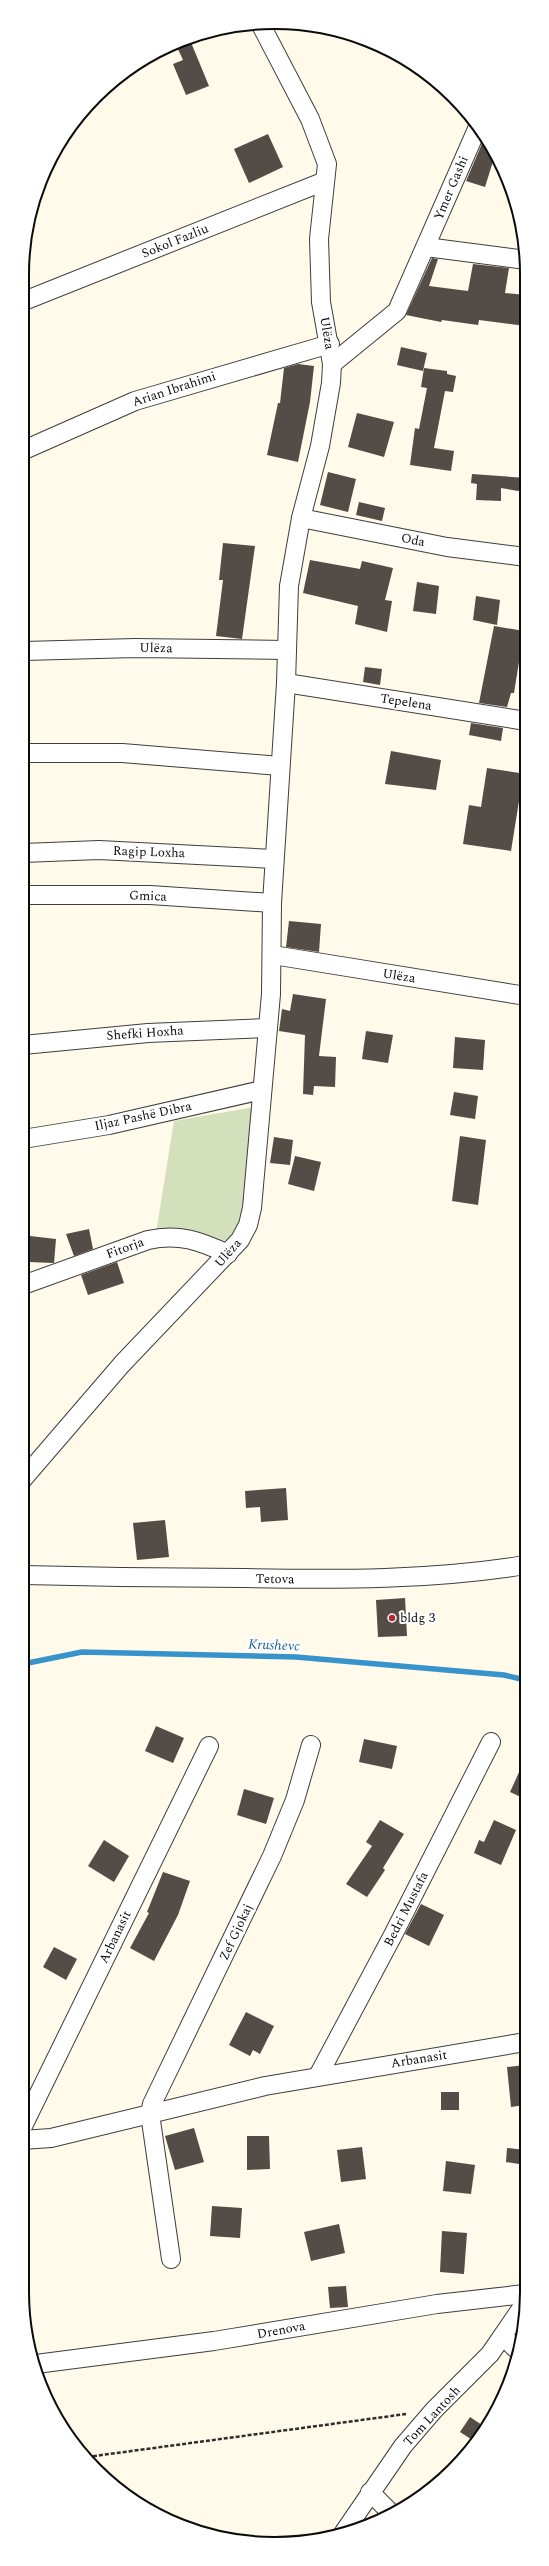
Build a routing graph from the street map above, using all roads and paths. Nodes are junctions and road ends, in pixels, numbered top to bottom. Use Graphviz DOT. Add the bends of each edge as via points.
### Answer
graph roads {
  1 [pos="263,30"];
  2 [pos="475,133"];
  3 [pos="325,181"];
  4 [pos="426,247"];
  5 [pos="519,259"];
  6 [pos="29,299"];
  7 [pos="330,344"];
  8 [pos="332,364"];
  9 [pos="29,448"];
  10 [pos="301,518"];
  11 [pos="520,556"];
  12 [pos="288,650"];
  13 [pos="29,651"];
  14 [pos="286,683"];
  15 [pos="520,720"];
  16 [pos="29,753"];
  17 [pos="280,766"];
  18 [pos="29,853"];
  19 [pos="274,859"];
  20 [pos="29,895"];
  21 [pos="272,903"];
  22 [pos="273,955"];
  23 [pos="520,995"];
  24 [pos="268,1028"];
  25 [pos="29,1044"];
  26 [pos="262,1090"];
  27 [pos="29,1138"];
  28 [pos="228,1254"];
  29 [pos="29,1283"];
  30 [pos="29,1472"];
  31 [pos="520,1566"];
  32 [pos="29,1576"];
  33 [pos="492,1742"];
  34 [pos="311,1745"];
  35 [pos="209,1746"];
  36 [pos="520,2043"];
  37 [pos="318,2076"];
  38 [pos="29,2114"];
  39 [pos="150,2114"];
  40 [pos="29,2140"];
  41 [pos="171,2259"];
  42 [pos="520,2295"];
  43 [pos="519,2312"];
  44 [pos="503,2336"];
  45 [pos="514,2347"];
  46 [pos="40,2364"];
  47 [pos="434,2410"];
  48 [pos="93,2456"];
  49 [pos="370,2492"];
  50 [pos="387,2509"];
  51 [pos="348,2526"];
  1 -- 3 [label="street, Ulëza" via="310,119 327,164"];
  2 -- 4 [label="street, Ymer Gashi"];
  3 -- 6 [label="street, Sokol Fazliu"];
  3 -- 7 [label="street, Ulëza" via="319,238 321,302"];
  4 -- 5 [label="street"];
  4 -- 8 [label="street, Ymer Gashi" via="397,311"];
  7 -- 8 [label="street, Ulëza"];
  7 -- 9 [label="street, Arian Ibrahimi" via="135,401"];
  8 -- 10 [label="street, Ulëza" via="320,446"];
  10 -- 11 [label="street, Oda" via="447,547"];
  10 -- 12 [label="street, Ulëza" via="289,586"];
  12 -- 13 [label="street, Ulëza" via="135,648"];
  12 -- 14 [label="street, Ulëza"];
  14 -- 15 [label="street, Tepelena"];
  14 -- 17 [label="street, Ulëza"];
  16 -- 17 [label="street" via="122,753"];
  17 -- 19 [label="street, Ulëza"];
  18 -- 19 [label="street, Ragip Loxha" via="99,850"];
  19 -- 21 [label="street, Ulëza"];
  20 -- 21 [label="street, Gmica" via="150,895"];
  21 -- 22 [label="street, Ulëza"];
  22 -- 23 [label="street, Ulëza"];
  22 -- 24 [label="street, Ulëza"];
  24 -- 25 [label="street, Shefki Hoxha" via="148,1033"];
  24 -- 26 [label="street, Ulëza"];
  26 -- 27 [label="street, Iljaz Pashë Dibra" via="109,1125"];
  26 -- 28 [label="street, Ulëza" via="252,1208 248,1225"];
  28 -- 29 [label="street, Fitorja" via="205,1244 166,1236 148,1240"];
  28 -- 30 [label="street, Ulëza" via="122,1364"];
  31 -- 32 [label="street, Tetova" via="423,1578"];
  33 -- 37 [label="street, Bedri Mustafa"];
  34 -- 39 [label="street, Zef Gjokaj" via="284,1829 156,2094"];
  35 -- 38 [label="street, Arbanasit"];
  36 -- 37 [label="street, Arbanasit"];
  37 -- 39 [label="street, Arbanasit"];
  39 -- 40 [label="street, Arbanasit" via="51,2138"];
  39 -- 41 [label="street"];
  42 -- 46 [label="street, Drenova" via="437,2304 214,2341"];
  43 -- 44 [label="street, Tom Lantosh"];
  44 -- 45 [label="street"];
  44 -- 47 [label="street, Tom Lantosh" via="490,2354"];
  47 -- 48 [label="path"];
  47 -- 49 [label="street, Tom Lantosh" via="403,2446"];
  49 -- 50 [label="street"];
  49 -- 51 [label="street, Tom Lantosh"];
}
